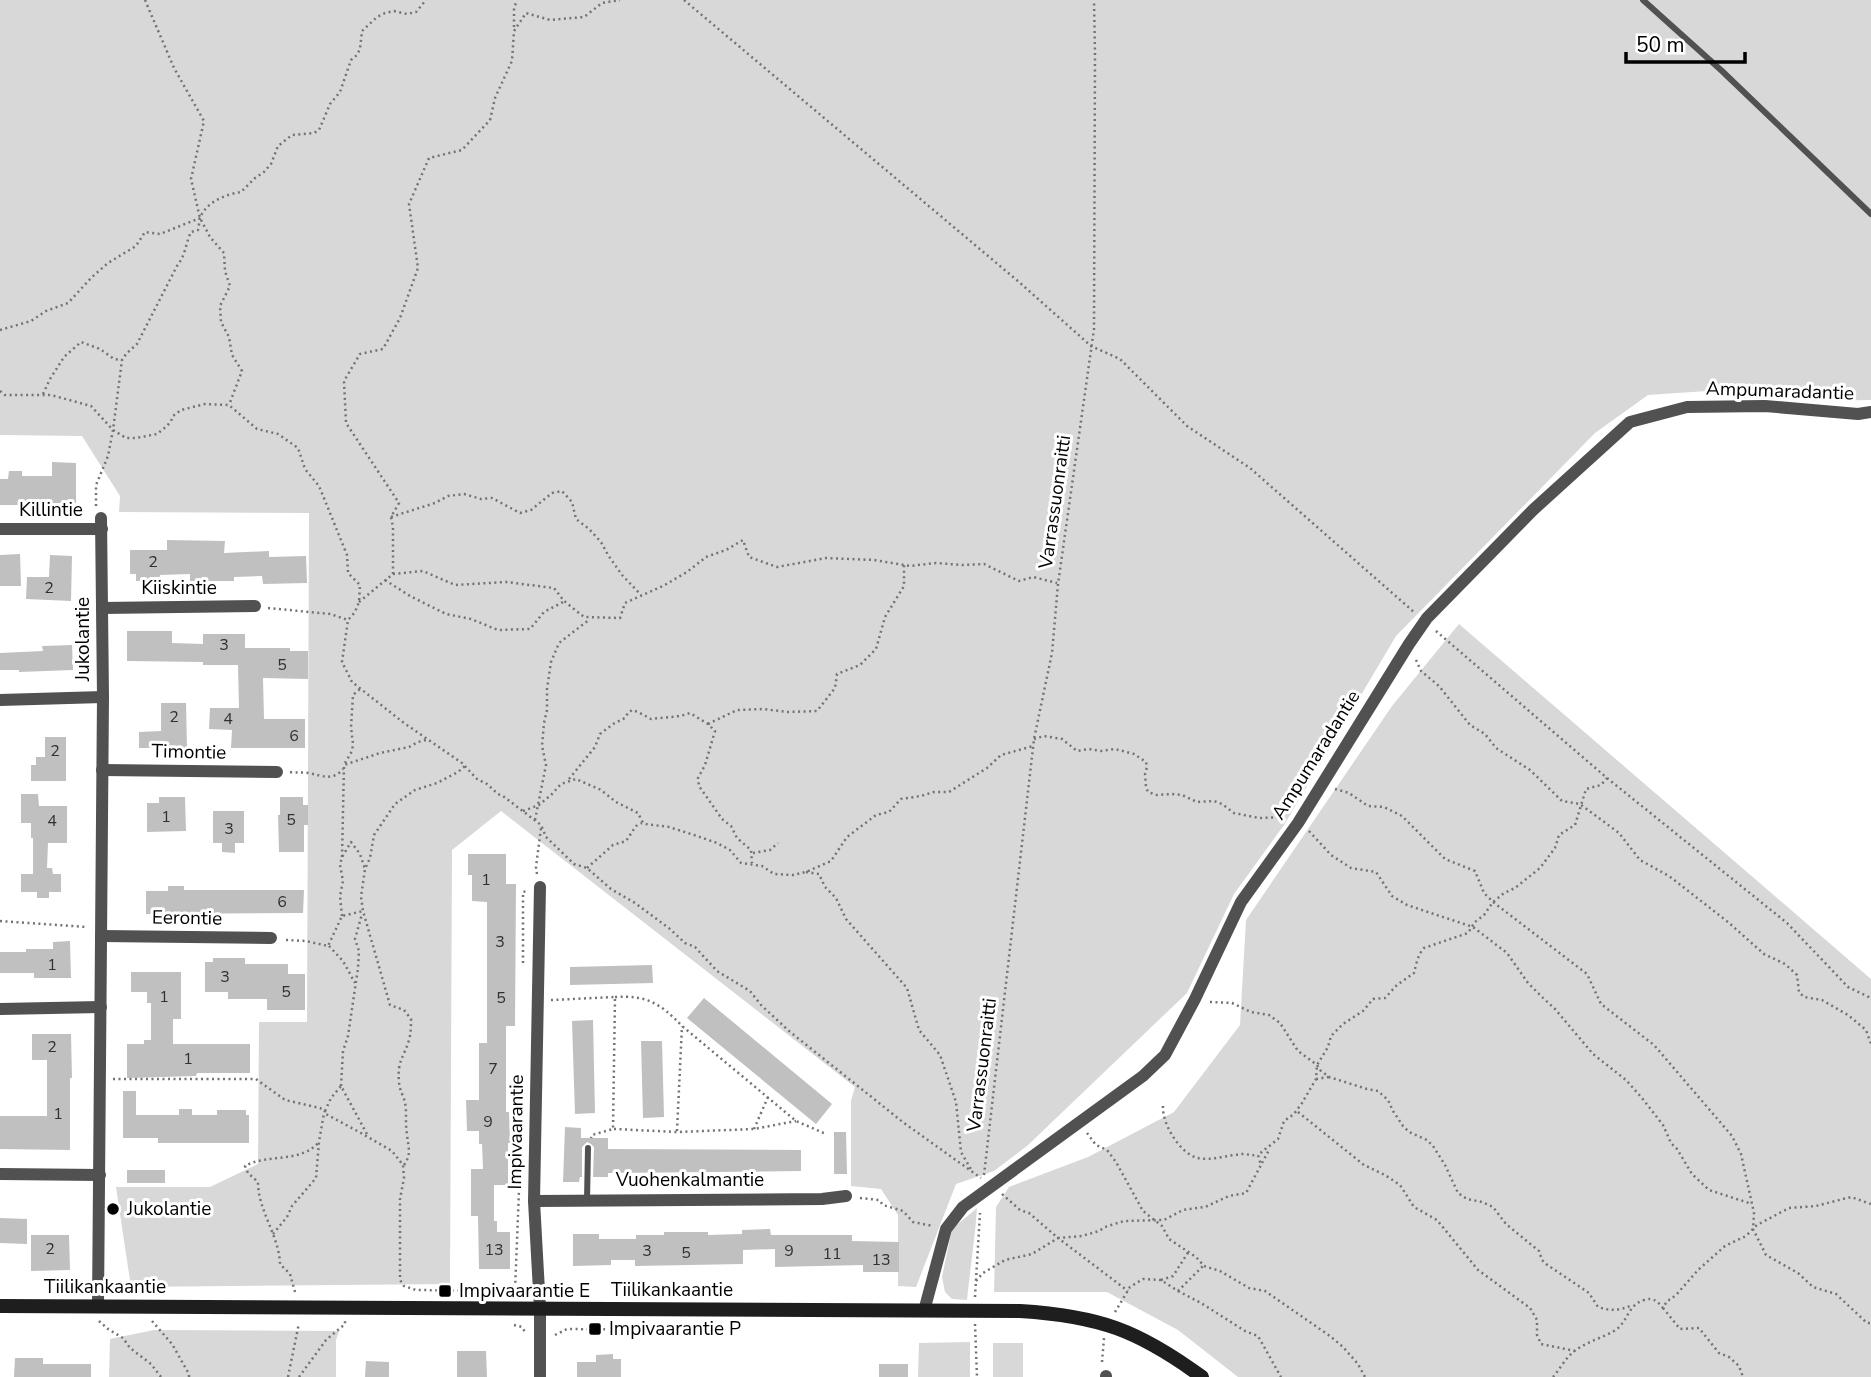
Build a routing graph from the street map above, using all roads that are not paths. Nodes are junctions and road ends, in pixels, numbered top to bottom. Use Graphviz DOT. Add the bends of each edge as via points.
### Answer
graph roads {
  1 [pos="1643,0"];
  2 [pos="1871,214"];
  3 [pos="1871,412"];
  4 [pos="98,525"];
  5 [pos="0,529"];
  6 [pos="255,606"];
  7 [pos="102,607"];
  8 [pos="103,697"];
  9 [pos="0,700"];
  10 [pos="102,770"];
  11 [pos="277,772"];
  12 [pos="540,887"];
  13 [pos="102,936"];
  14 [pos="271,938"];
  15 [pos="101,1007"];
  16 [pos="0,1009"];
  17 [pos="588,1148"];
  18 [pos="0,1174"];
  19 [pos="100,1175"];
  20 [pos="846,1196"];
  21 [pos="587,1199"];
  22 [pos="534,1201"];
  23 [pos="0,1306"];
  24 [pos="540,1309"];
  25 [pos="924,1311"];
  26 [pos="98,1312"];
  27 [pos="540,1377"];
  28 [pos="1202,1377"];
  1 -- 2 [label="lane"];
  3 -- 25 [label="street, Ampumaradantie" via="1687,407 1630,422 1532,510 1425,621 1409,644 1298,823 1241,902 1165,1055 1143,1076 985,1185 963,1207 946,1229"];
  4 -- 5 [label="street, Killintie"];
  4 -- 7 [label="street, Jukolantie"];
  6 -- 7 [label="street, Kiiskintie"];
  7 -- 8 [label="street, Jukolantie"];
  8 -- 9 [label="street"];
  8 -- 10 [label="street, Jukolantie"];
  10 -- 11 [label="street, Timontie"];
  10 -- 13 [label="street, Jukolantie"];
  12 -- 22 [label="street, Impivaarantie"];
  13 -- 14 [label="street, Eerontie"];
  13 -- 15 [label="street, Jukolantie"];
  15 -- 16 [label="street"];
  15 -- 19 [label="street, Jukolantie"];
  17 -- 21 [label="lane"];
  18 -- 19 [label="street"];
  19 -- 26 [label="street, Jukolantie"];
  20 -- 21 [label="street, Vuohenkalmantie"];
  21 -- 22 [label="street, Vuohenkalmantie"];
  22 -- 24 [label="street, Impivaarantie"];
  23 -- 26 [label="street, Tiilikankaantie"];
  24 -- 25 [label="street, Tiilikankaantie"];
  24 -- 26 [label="street, Tiilikankaantie"];
  24 -- 27 [label="street, Impivaarantie"];
  25 -- 28 [label="street, Tiilikankaantie" via="1051,1313 1087,1319 1107,1330 1125,1330"];
}
